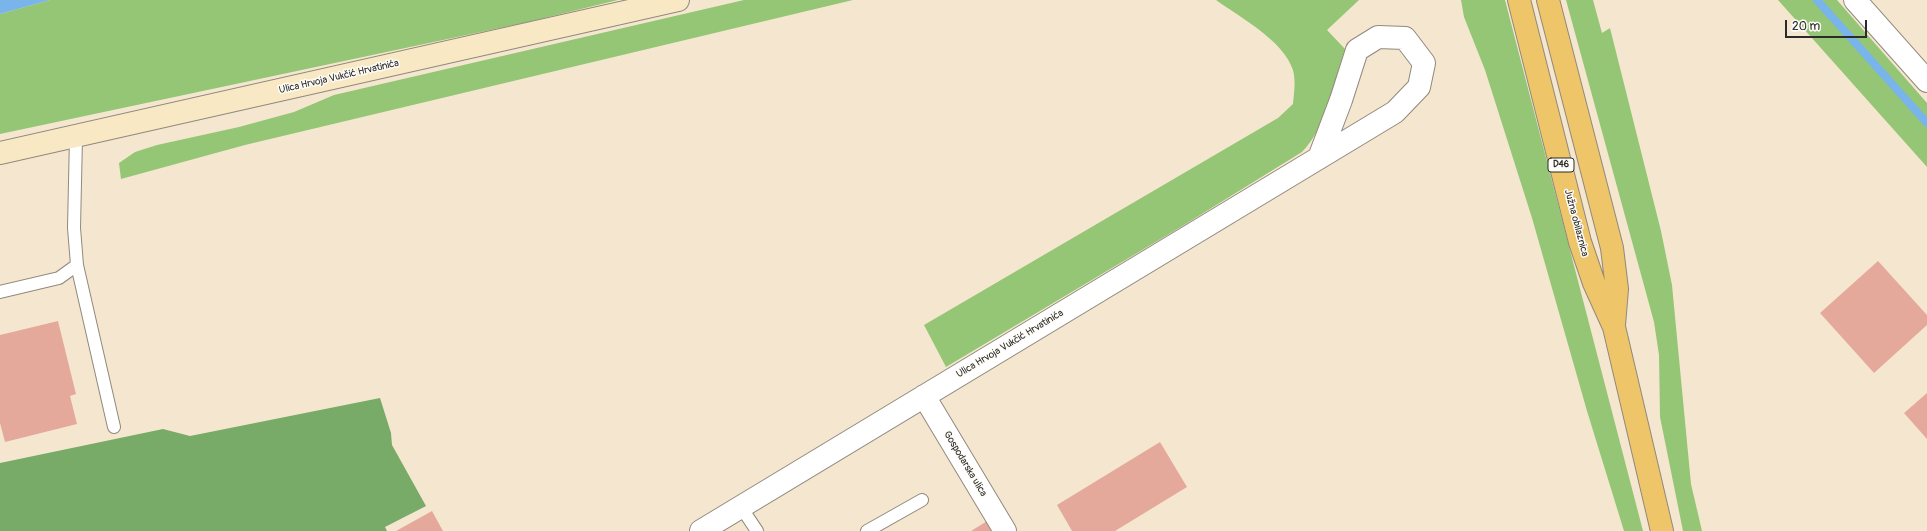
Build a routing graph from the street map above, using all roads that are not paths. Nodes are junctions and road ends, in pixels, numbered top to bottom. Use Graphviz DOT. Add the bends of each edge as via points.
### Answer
graph roads {
  1 [pos="678,0"];
  2 [pos="1519,0"];
  3 [pos="1548,0"];
  4 [pos="1855,0"];
  5 [pos="1927,81"];
  6 [pos="76,137"];
  7 [pos="0,153"];
  8 [pos="1319,158"];
  9 [pos="77,265"];
  10 [pos="0,292"];
  11 [pos="1614,327"];
  12 [pos="924,396"];
  13 [pos="114,427"];
  14 [pos="922,500"];
  15 [pos="741,507"];
  16 [pos="701,531"];
  17 [pos="756,531"];
  18 [pos="867,531"];
  19 [pos="1005,531"];
  20 [pos="1662,531"];
  1 -- 6 [label="main road, Ulica Hrvoja Vukčić Hrvatinića"];
  2 -- 11 [label="main road, Južna obilaznica / D46" via="1580,242 1594,283"];
  3 -- 11 [label="main road, Južna obilaznica / D46" via="1612,248 1617,289"];
  4 -- 5 [label="street"];
  6 -- 7 [label="main road, Ulica Hrvoja Vukčić Hrvatinića"];
  6 -- 9 [label="lane" via="74,228"];
  8 -- 8 [label="street, Ulica Hrvoja Vukčić Hrvatinića" via="1395,112 1419,87 1424,63 1405,38 1378,37 1357,50"];
  8 -- 12 [label="street, Ulica Hrvoja Vukčić Hrvatinića"];
  9 -- 10 [label="lane" via="60,278"];
  9 -- 13 [label="lane"];
  11 -- 20 [label="main road, Južna obilaznica / D46"];
  12 -- 15 [label="street, Ulica Hrvoja Vukčić Hrvatinića"];
  12 -- 19 [label="street, Gospodarska ulica"];
  14 -- 18 [label="lane"];
  15 -- 16 [label="street, Ulica Hrvoja Vukčić Hrvatinića"];
  15 -- 17 [label="lane"];
}
